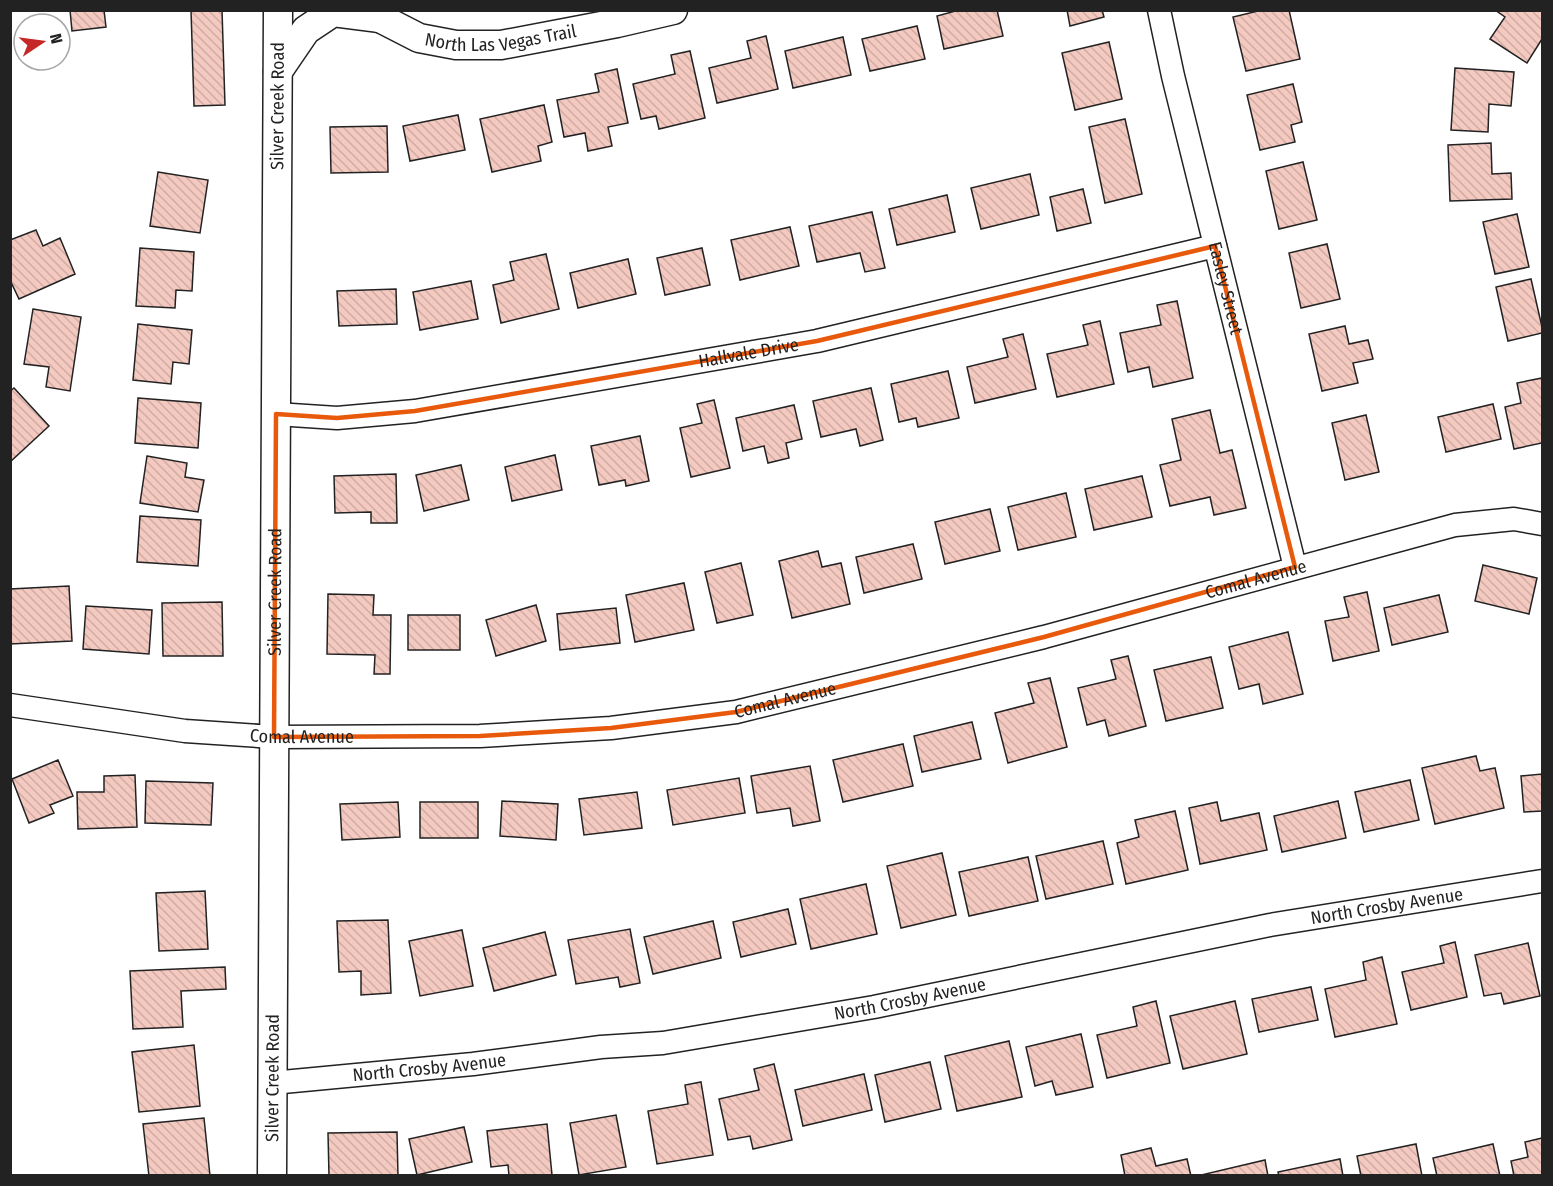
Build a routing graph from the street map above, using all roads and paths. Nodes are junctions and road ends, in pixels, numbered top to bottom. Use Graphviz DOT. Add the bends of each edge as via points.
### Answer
graph roads {
  1 [pos="278,10"];
  2 [pos="673,10"];
  3 [pos="1159,10"];
  4 [pos="375,14"];
  5 [pos="278,71"];
  6 [pos="1215,246"];
  7 [pos="276,414"];
  8 [pos="1542,524"];
  9 [pos="1295,567"];
  10 [pos="10,705"];
  11 [pos="274,737"];
  12 [pos="1542,881"];
  13 [pos="272,1083"];
  14 [pos="272,1176"];
  1 -- 5 [label="street, Silver Creek Road"];
  2 -- 4 [label="street, North Las Vegas Trail" via="501,45 456,45 419,38"];
  3 -- 6 [label="street, Easley Street"];
  4 -- 5 [label="street, North Las Vegas Trail" via="333,12 306,30"];
  5 -- 7 [label="street, Silver Creek Road"];
  6 -- 7 [label="street, Hallvale Drive" via="806,343 415,411 337,418"];
  6 -- 9 [label="street, Easley Street"];
  7 -- 11 [label="street, Silver Creek Road"];
  8 -- 9 [label="street, Comal Avenue" via="1514,519 1455,525"];
  9 -- 11 [label="street, Comal Avenue" via="1044,638 736,712 611,728 492,735"];
  10 -- 11 [label="street, Comal Avenue" via="185,731"];
  11 -- 13 [label="street, Silver Creek Road"];
  12 -- 13 [label="street, North Crosby Avenue" via="1270,924 874,1006 663,1043"];
  13 -- 14 [label="street, Silver Creek Road"];
}
